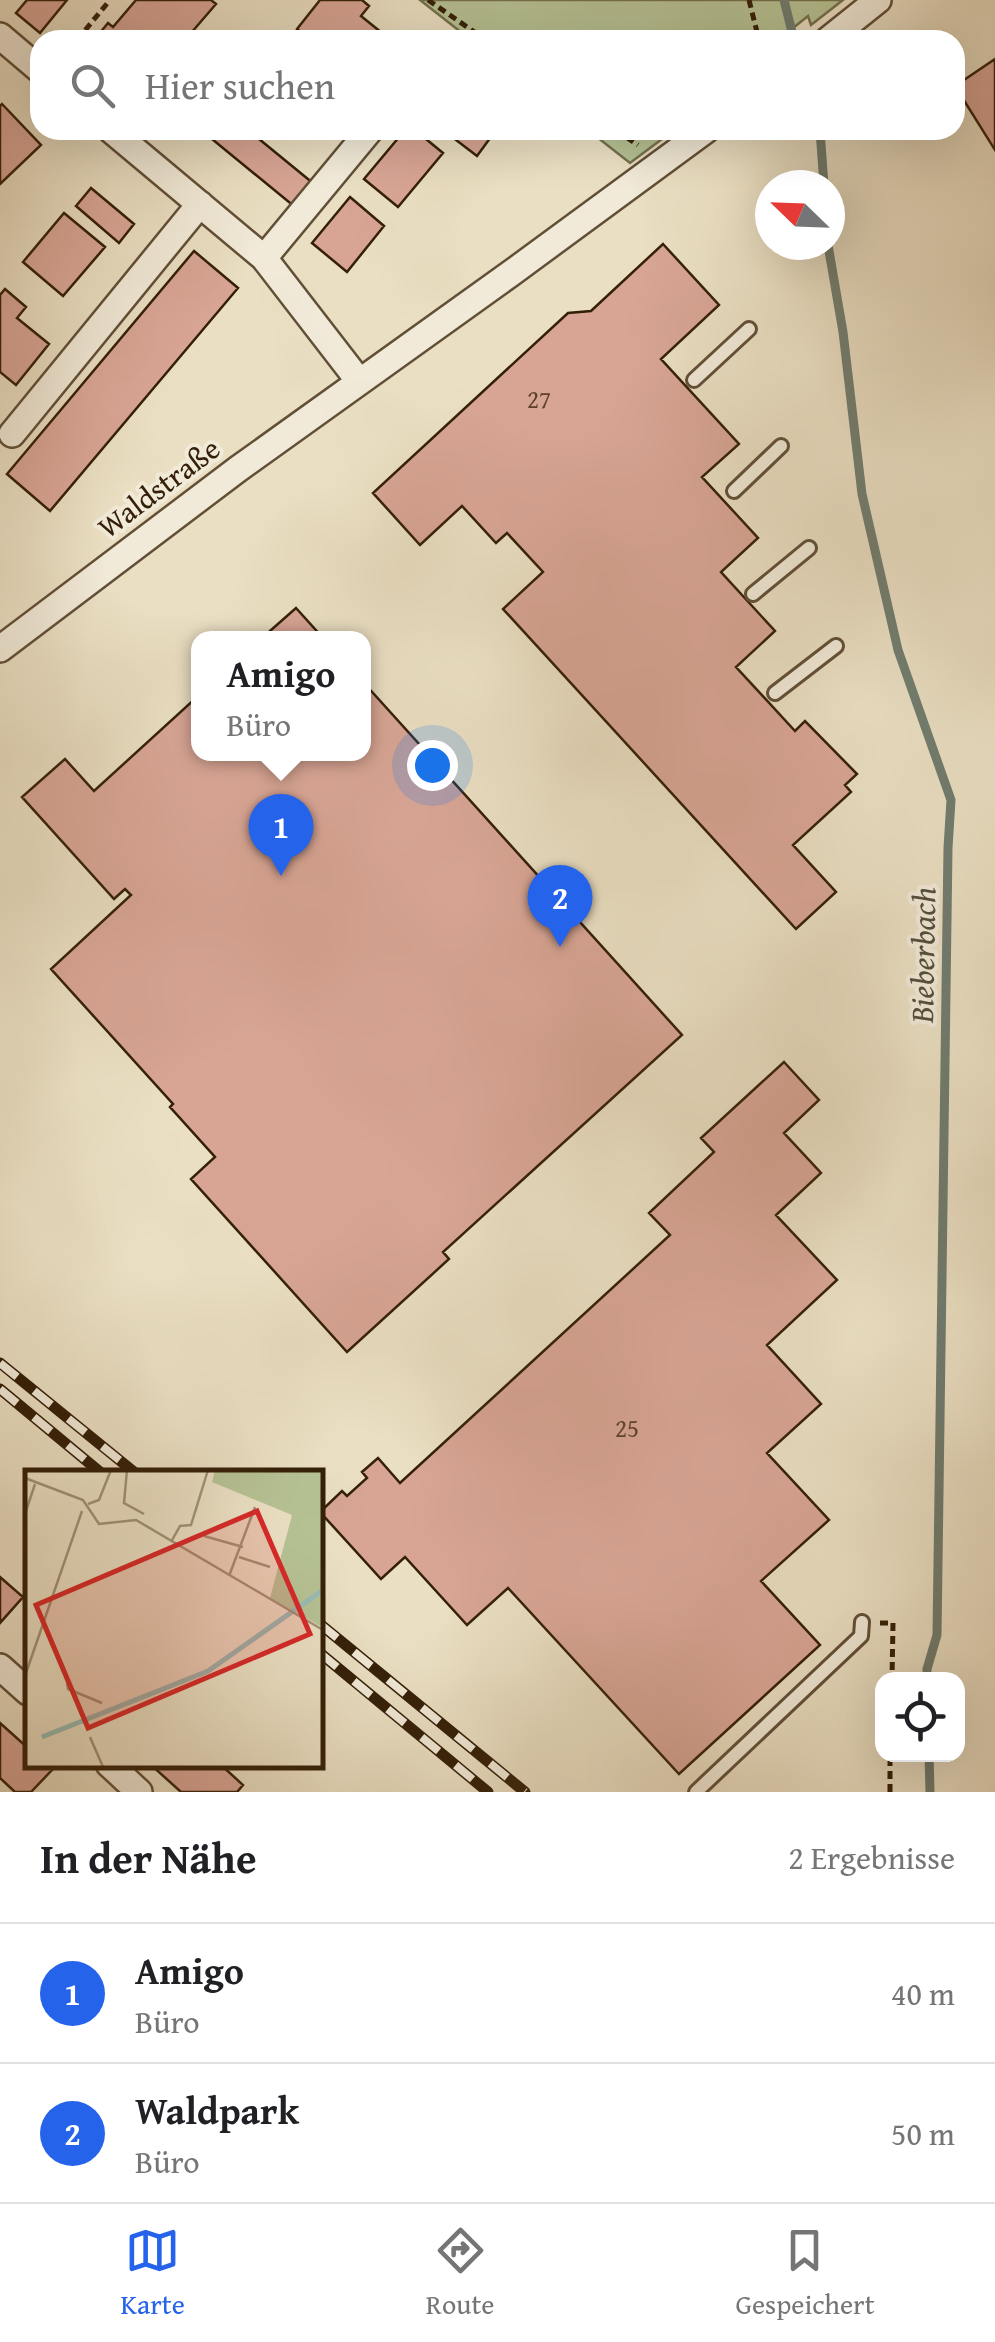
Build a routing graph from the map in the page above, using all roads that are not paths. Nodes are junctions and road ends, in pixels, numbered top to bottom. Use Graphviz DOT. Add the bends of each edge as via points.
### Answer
graph roads {
  1 [pos="878,0"];
  2 [pos="840,30"];
  3 [pos="0,36"];
  4 [pos="30,62"];
  5 [pos="124,140"];
  6 [pos="362,140"];
  7 [pos="692,140"];
  8 [pos="200,204"];
  9 [pos="264,258"];
  10 [pos="749,329"];
  11 [pos="694,380"];
  12 [pos="359,382"];
  13 [pos="12,434"];
  14 [pos="781,446"];
  15 [pos="734,491"];
  16 [pos="809,548"];
  17 [pos="753,594"];
  18 [pos="836,646"];
  19 [pos="0,649"];
  20 [pos="774,693"];
  21 [pos="862,1622"];
  22 [pos="0,1667"];
  23 [pos="25,1689"];
  24 [pos="112,1767"];
  25 [pos="139,1792"];
  26 [pos="696,1792"];
  1 -- 2 [label="street"];
  3 -- 4 [label="street"];
  5 -- 8 [label="street"];
  6 -- 9 [label="street"];
  7 -- 12 [label="street, Waldstraße"];
  8 -- 9 [label="street"];
  8 -- 13 [label="street"];
  9 -- 12 [label="street"];
  10 -- 11 [label="lane"];
  12 -- 19 [label="street, Waldstraße"];
  14 -- 15 [label="lane"];
  16 -- 17 [label="lane"];
  18 -- 20 [label="lane"];
  21 -- 26 [label="lane" via="861,1636"];
  22 -- 23 [label="street"];
  24 -- 25 [label="street"];
}
